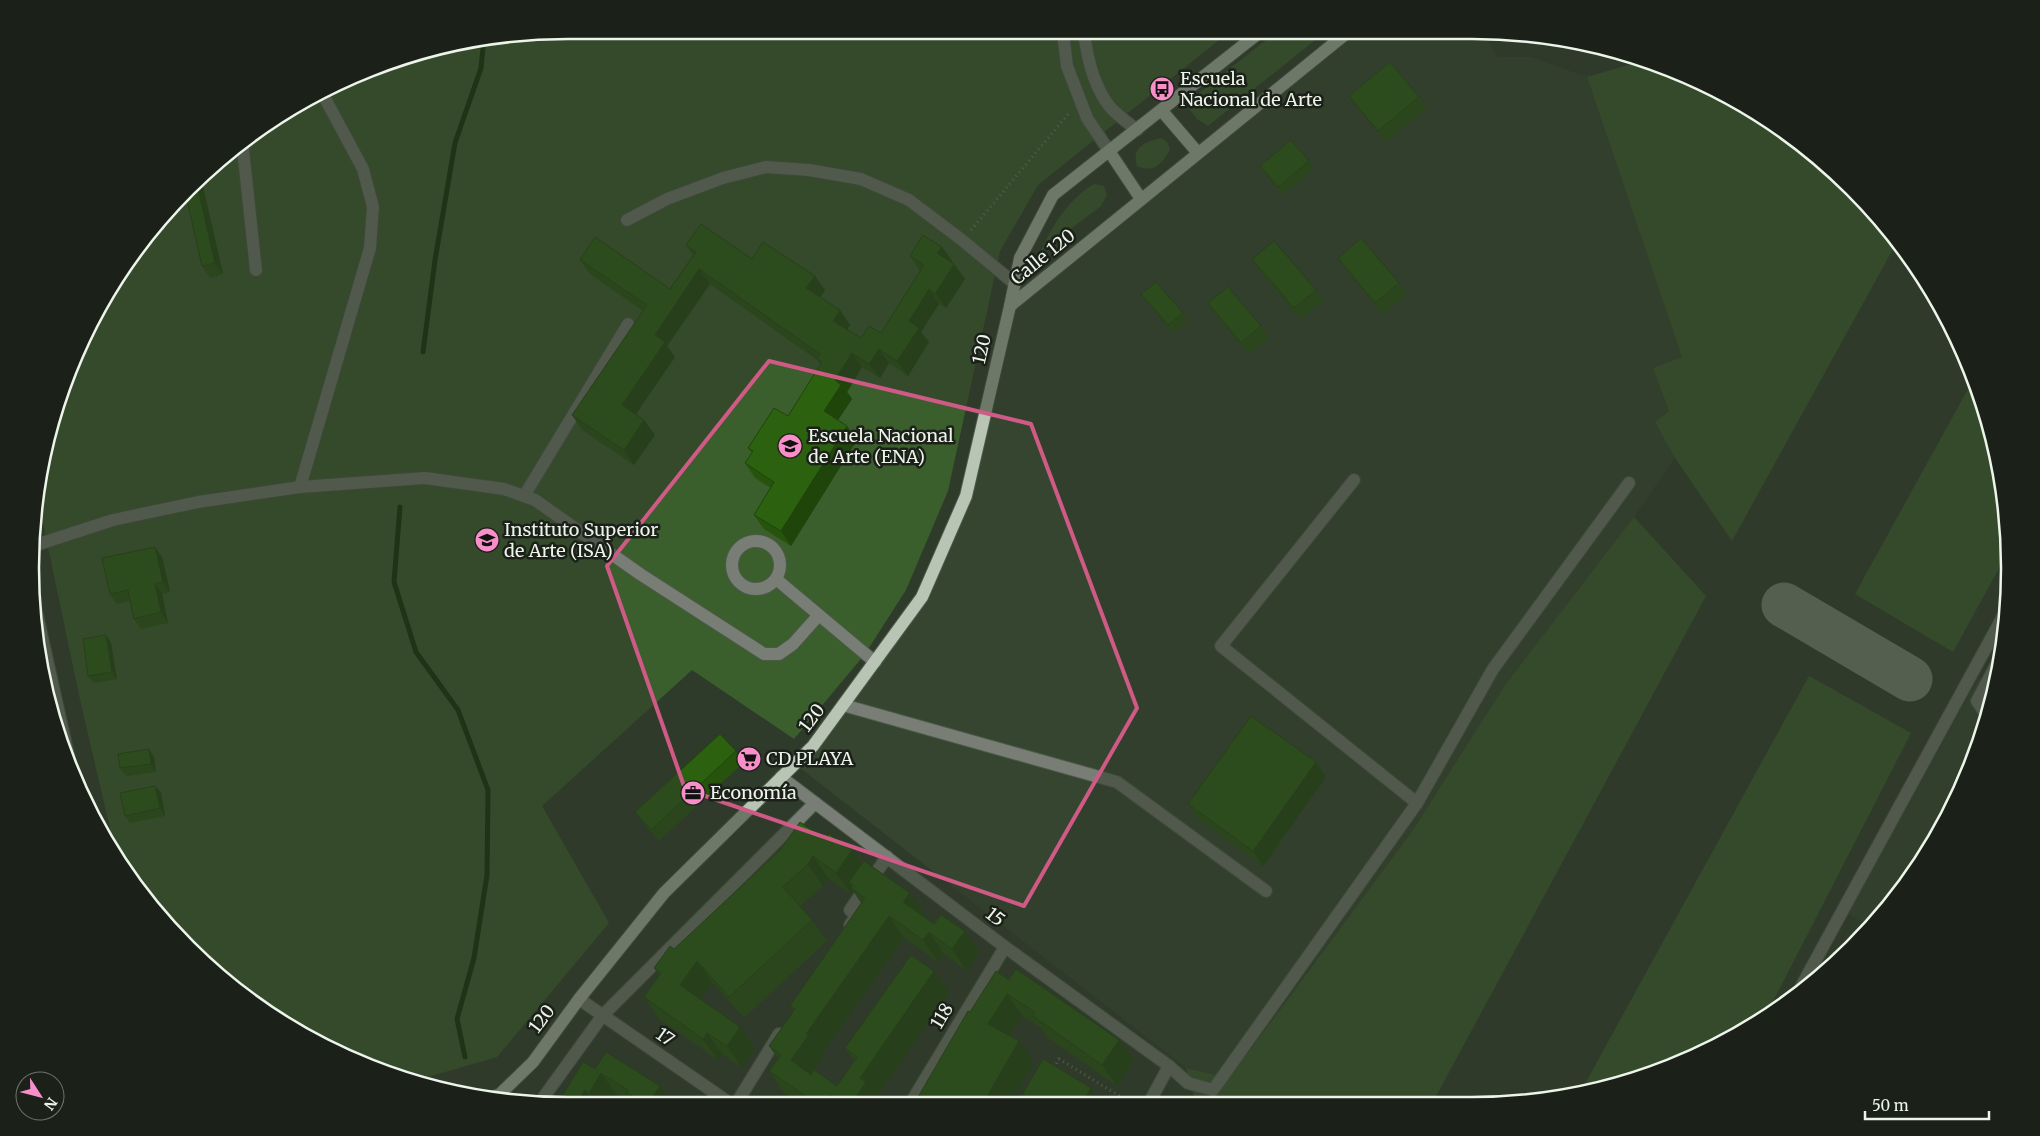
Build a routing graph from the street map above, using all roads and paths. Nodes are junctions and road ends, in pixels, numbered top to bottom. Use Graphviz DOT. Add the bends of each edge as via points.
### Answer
graph roads {
  1 [pos="1064,39"];
  2 [pos="1085,39"];
  3 [pos="1251,39"];
  4 [pos="1339,39"];
  5 [pos="325,98"];
  6 [pos="1080,100"];
  7 [pos="1162,111"];
  8 [pos="1137,130"];
  9 [pos="243,150"];
  10 [pos="1109,151"];
  11 [pos="1198,153"];
  12 [pos="1141,199"];
  13 [pos="627,220"];
  14 [pos="962,240"];
  15 [pos="256,270"];
  16 [pos="1015,284"];
  17 [pos="1010,306"];
  18 [pos="628,324"];
  19 [pos="1354,480"];
  20 [pos="1629,483"];
  21 [pos="300,487"];
  22 [pos="524,496"];
  23 [pos="40,544"];
  24 [pos="776,579"];
  25 [pos="818,616"];
  26 [pos="1998,626"];
  27 [pos="47,659"];
  28 [pos="874,662"];
  29 [pos="1990,677"];
  30 [pos="843,705"];
  31 [pos="57,706"];
  32 [pos="1982,708"];
  33 [pos="782,777"];
  34 [pos="815,803"];
  35 [pos="1417,803"];
  36 [pos="887,857"];
  37 [pos="1266,890"];
  38 [pos="841,939"];
  39 [pos="1005,947"];
  40 [pos="1808,976"];
  41 [pos="579,999"];
  42 [pos="603,1015"];
  43 [pos="788,1020"];
  44 [pos="1169,1066"];
  45 [pos="1051,1074"];
  46 [pos="501,1093"];
  47 [pos="544,1096"];
  48 [pos="720,1097"];
  49 [pos="740,1097"];
  50 [pos="914,1097"];
  51 [pos="1121,1097"];
  52 [pos="1152,1097"];
  1 -- 6 [label="street" via="1067,66"];
  2 -- 8 [label="street" via="1086,54 1100,90 1110,107"];
  3 -- 7 [label="main road, Calle 120"];
  4 -- 11 [label="main road, Calle 120"];
  5 -- 21 [label="street" via="363,169 372,207 370,248"];
  6 -- 10 [label="street" via="1087,118"];
  6 -- 14 [label="path"];
  7 -- 8 [label="main road, Calle 120"];
  7 -- 11 [label="main road"];
  8 -- 10 [label="main road, Calle 120"];
  9 -- 15 [label="street"];
  10 -- 12 [label="main road"];
  10 -- 16 [label="main road, Calle 120" via="1053,195 1020,258"];
  11 -- 12 [label="main road, Calle 120"];
  12 -- 17 [label="main road, Calle 120"];
  13 -- 14 [label="street" via="667,199 714,181 766,167 861,179 909,200"];
  14 -- 16 [label="street"];
  16 -- 17 [label="main road, Calle 120"];
  17 -- 28 [label="main road, 120" via="966,496 922,597"];
  18 -- 22 [label="street"];
  19 -- 35 [label="street" via="1221,646"];
  20 -- 35 [label="street" via="1493,669"];
  21 -- 22 [label="street" via="425,478 504,489"];
  21 -- 23 [label="street" via="198,502 113,520"];
  22 -- 25 [label="street" via="535,500 640,574 764,654 779,654 793,644"];
  24 -- 25 [label="street"];
  25 -- 28 [label="street"];
  26 -- 40 [label="street"];
  27 -- 31 [label="street"];
  28 -- 30 [label="main road, 120"];
  29 -- 32 [label="street" via="1977,700"];
  30 -- 33 [label="main road, 120" via="814,746"];
  30 -- 37 [label="street" via="1117,782"];
  33 -- 34 [label="street, 15"];
  33 -- 41 [label="main road, 120" via="664,893"];
  34 -- 36 [label="street, 15"];
  34 -- 42 [label="street"];
  35 -- 44 [label="street, 15" via="1212,1090 1188,1083"];
  36 -- 38 [label="street" via="850,910 857,915"];
  36 -- 39 [label="street, 15"];
  39 -- 44 [label="street, 15"];
  39 -- 50 [label="street, 118"];
  41 -- 42 [label="street, 17"];
  41 -- 46 [label="main road, 120" via="533,1062"];
  42 -- 47 [label="street"];
  42 -- 48 [label="street, 17"];
  43 -- 49 [label="street"];
  44 -- 52 [label="street"];
  45 -- 51 [label="path" via="1059,1059"];
}
